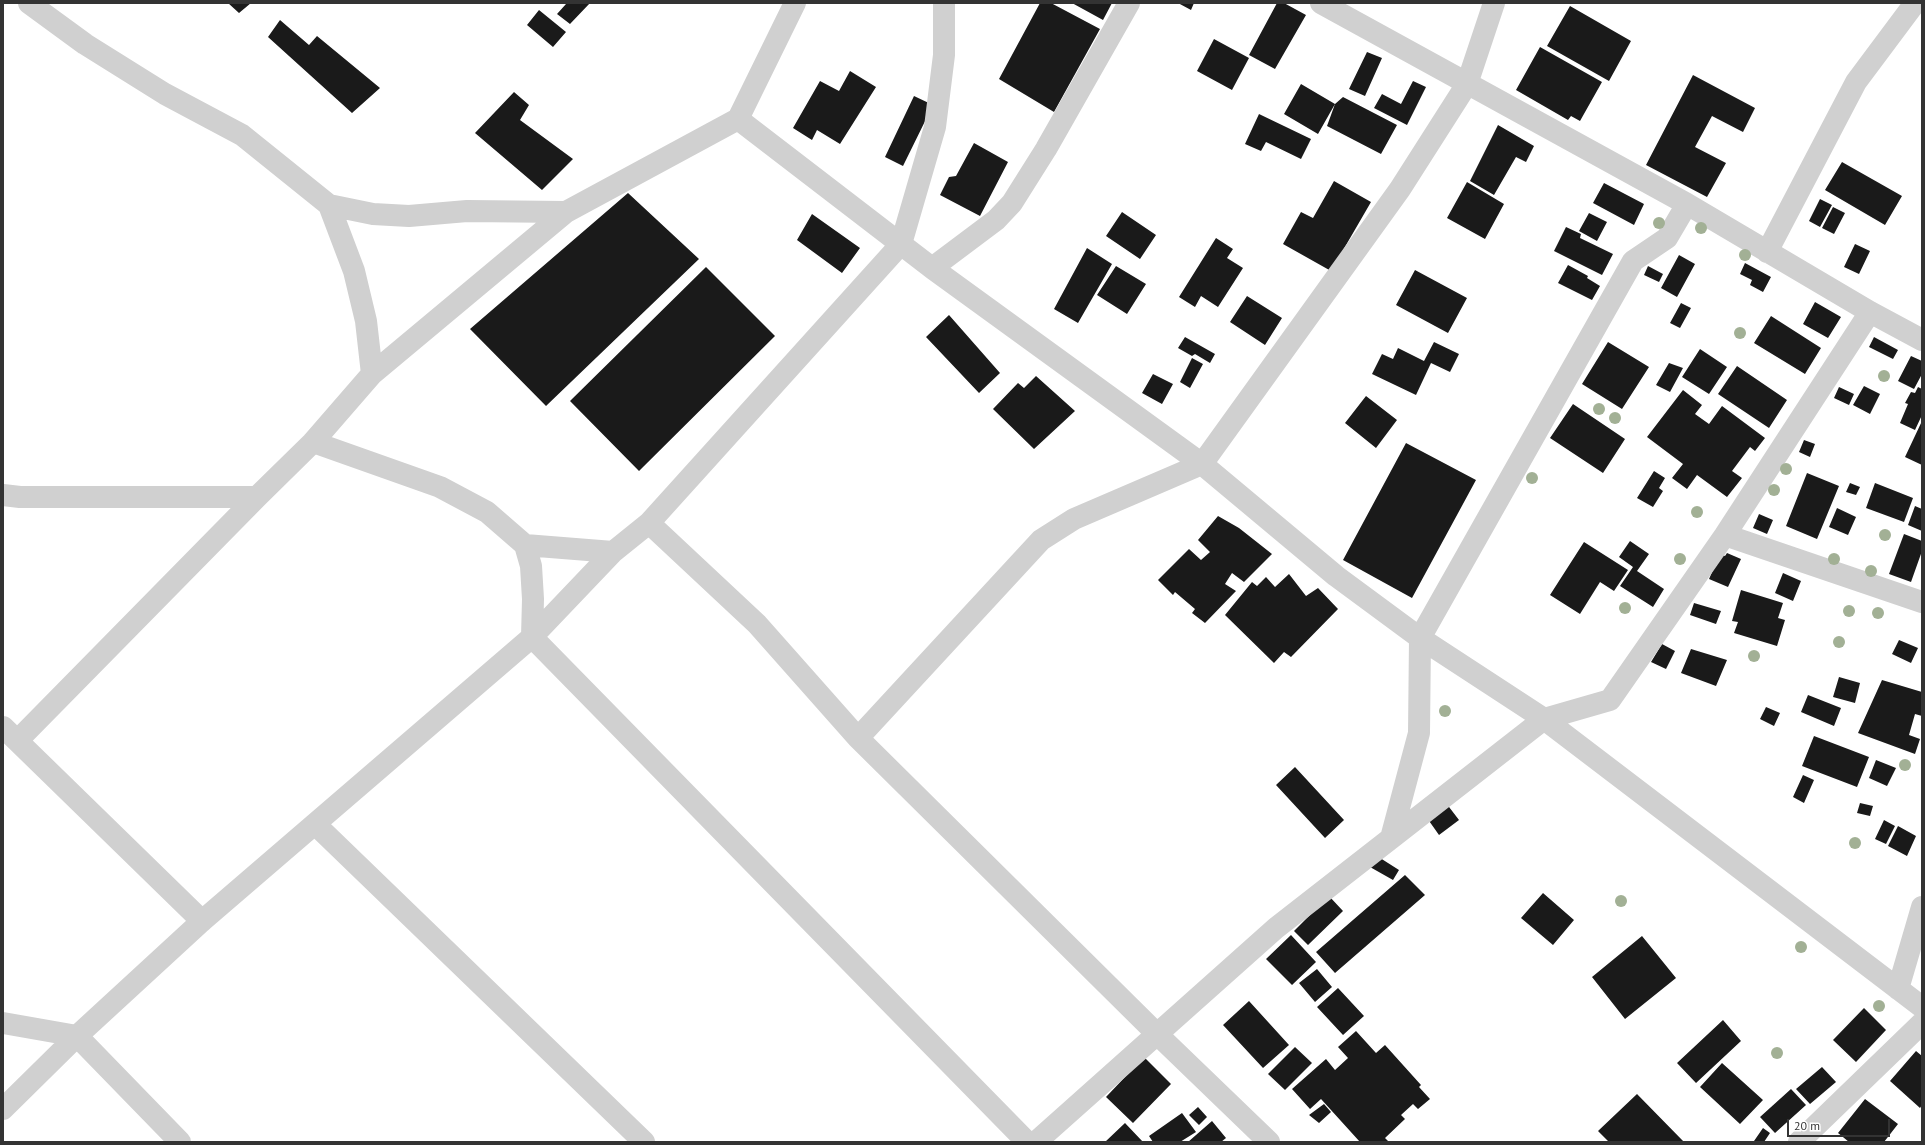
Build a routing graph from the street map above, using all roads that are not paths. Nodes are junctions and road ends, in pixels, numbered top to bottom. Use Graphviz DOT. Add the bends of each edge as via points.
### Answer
graph roads {
  1 [pos="29,3"];
  2 [pos="795,3"];
  3 [pos="944,3"];
  4 [pos="1129,3"];
  5 [pos="1321,3"];
  6 [pos="1494,3"];
  7 [pos="1915,3"];
  8 [pos="1467,84"];
  9 [pos="738,119"];
  10 [pos="1687,204"];
  11 [pos="329,205"];
  12 [pos="566,212"];
  13 [pos="901,244"];
  14 [pos="1768,252"];
  15 [pos="932,268"];
  16 [pos="1870,312"];
  17 [pos="1922,340"];
  18 [pos="372,374"];
  19 [pos="313,442"];
  20 [pos="1202,464"];
  21 [pos="3,495"];
  22 [pos="257,497"];
  23 [pos="649,523"];
  24 [pos="1725,535"];
  25 [pos="525,544"];
  26 [pos="613,552"];
  27 [pos="1922,602"];
  28 [pos="532,637"];
  29 [pos="1420,638"];
  30 [pos="1544,719"];
  31 [pos="10,734"];
  32 [pos="858,738"];
  33 [pos="315,824"];
  34 [pos="1391,838"];
  35 [pos="1922,907"];
  36 [pos="202,921"];
  37 [pos="1898,989"];
  38 [pos="1922,1007"];
  39 [pos="3,1023"];
  40 [pos="1922,1023"];
  41 [pos="1157,1034"];
  42 [pos="77,1036"];
  43 [pos="3,1109"];
  44 [pos="180,1142"];
  45 [pos="644,1142"];
  46 [pos="1027,1142"];
  47 [pos="1036,1142"];
  48 [pos="1269,1142"];
  49 [pos="1799,1142"];
  1 -- 11 [label="street" via="85,44 159,90 242,135"];
  2 -- 9 [label="street"];
  3 -- 13 [label="street" via="944,55 935,128"];
  4 -- 15 [label="street" via="1046,149 1012,203 996,220"];
  5 -- 8 [label="street"];
  6 -- 8 [label="street"];
  7 -- 14 [label="street" via="1856,82"];
  8 -- 10 [label="street"];
  8 -- 20 [label="street" via="1400,188"];
  9 -- 12 [label="street"];
  9 -- 13 [label="street"];
  10 -- 14 [label="street"];
  10 -- 29 [label="street" via="1667,238 1633,261"];
  11 -- 12 [label="street" via="373,214 409,216 467,211"];
  11 -- 18 [label="street" via="354,271 366,321"];
  12 -- 18 [label="street"];
  13 -- 15 [label="street"];
  13 -- 23 [label="street"];
  14 -- 16 [label="street"];
  15 -- 20 [label="street"];
  16 -- 17 [label="street"];
  16 -- 24 [label="street"];
  18 -- 19 [label="street"];
  19 -- 22 [label="street"];
  19 -- 25 [label="street" via="440,487 487,512"];
  20 -- 29 [label="street" via="1336,576"];
  20 -- 32 [label="street" via="1074,519 1041,540"];
  21 -- 22 [label="street" via="51,498"];
  22 -- 31 [label="street"];
  23 -- 26 [label="street"];
  23 -- 32 [label="street" via="757,624"];
  24 -- 27 [label="street"];
  24 -- 30 [label="street" via="1610,700"];
  25 -- 26 [label="street"];
  25 -- 28 [label="street" via="531,566"];
  26 -- 28 [label="street"];
  28 -- 33 [label="street"];
  28 -- 46 [label="street"];
  29 -- 30 [label="street"];
  29 -- 34 [label="street" via="1419,733"];
  30 -- 34 [label="street"];
  30 -- 37 [label="street"];
  31 -- 36 [label="street"];
  32 -- 41 [label="street"];
  33 -- 36 [label="street"];
  33 -- 45 [label="street"];
  34 -- 41 [label="street" via="1276,928"];
  35 -- 37 [label="street"];
  36 -- 42 [label="street"];
  37 -- 38 [label="street"];
  39 -- 42 [label="street"];
  40 -- 49 [label="street"];
  41 -- 47 [label="street"];
  41 -- 48 [label="street"];
  42 -- 43 [label="street"];
  42 -- 44 [label="street"];
}
